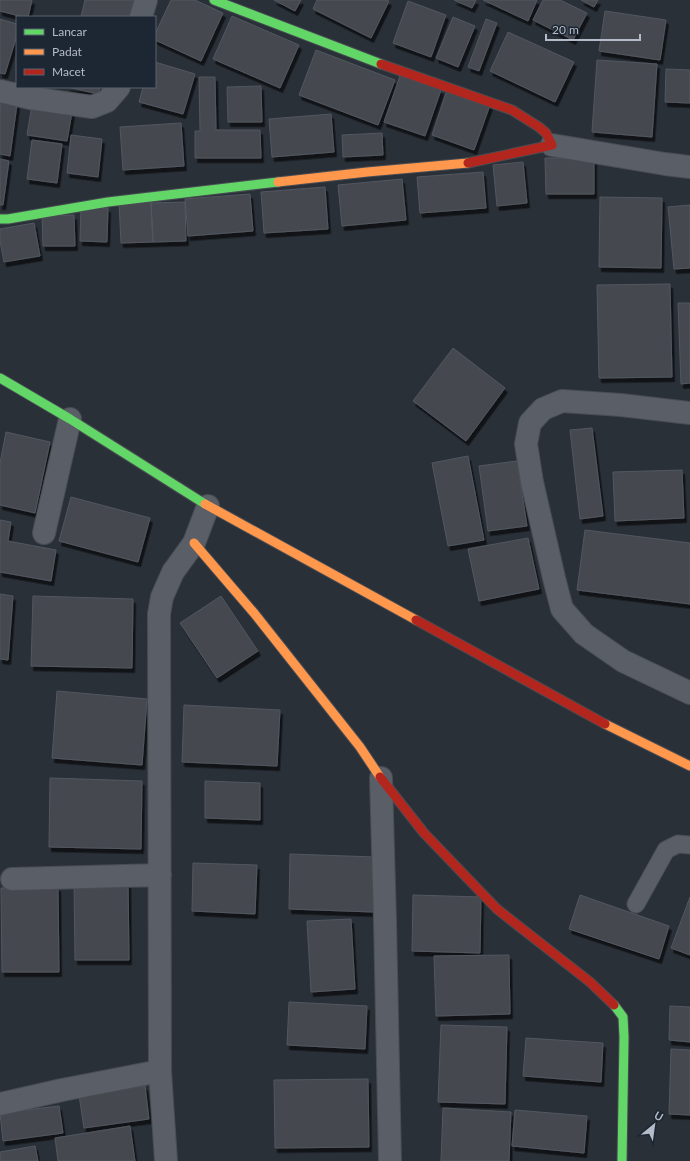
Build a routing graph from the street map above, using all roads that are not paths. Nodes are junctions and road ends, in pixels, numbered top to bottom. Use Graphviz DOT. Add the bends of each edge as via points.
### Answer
graph roads {
  1 [pos="146,0"];
  2 [pos="214,0"];
  3 [pos="141,16"];
  4 [pos="118,88"];
  5 [pos="0,91"];
  6 [pos="552,145"];
  7 [pos="690,167"];
  8 [pos="0,219"];
  9 [pos="0,378"];
  10 [pos="690,413"];
  11 [pos="70,419"];
  12 [pos="208,506"];
  13 [pos="44,533"];
  14 [pos="194,543"];
  15 [pos="690,693"];
  16 [pos="690,766"];
  17 [pos="381,778"];
  18 [pos="690,845"];
  19 [pos="160,876"];
  20 [pos="12,879"];
  21 [pos="636,904"];
  22 [pos="160,1071"];
  23 [pos="0,1104"];
  24 [pos="166,1161"];
  25 [pos="390,1161"];
  26 [pos="622,1161"];
  1 -- 3 [label="street"];
  2 -- 6 [label="street" via="353,54 512,110 546,133"];
  4 -- 5 [label="street" via="108,101 92,107"];
  6 -- 7 [label="street"];
  6 -- 8 [label="street" via="470,163 123,200"];
  9 -- 11 [label="street"];
  10 -- 15 [label="street" via="562,401 543,409 530,423 526,444 535,497 562,609 584,634 623,661"];
  11 -- 12 [label="street"];
  11 -- 13 [label="street"];
  12 -- 14 [label="street"];
  12 -- 16 [label="street" via="624,734"];
  14 -- 17 [label="street" via="254,613 360,747"];
  14 -- 19 [label="street" via="173,572 162,597 159,614"];
  17 -- 25 [label="street"];
  17 -- 26 [label="street" via="424,833 496,909 590,982 610,1000 623,1017"];
  18 -- 21 [label="lane" via="678,844 666,850"];
  19 -- 20 [label="street"];
  19 -- 22 [label="street"];
  22 -- 23 [label="street"];
  22 -- 24 [label="street"];
}
